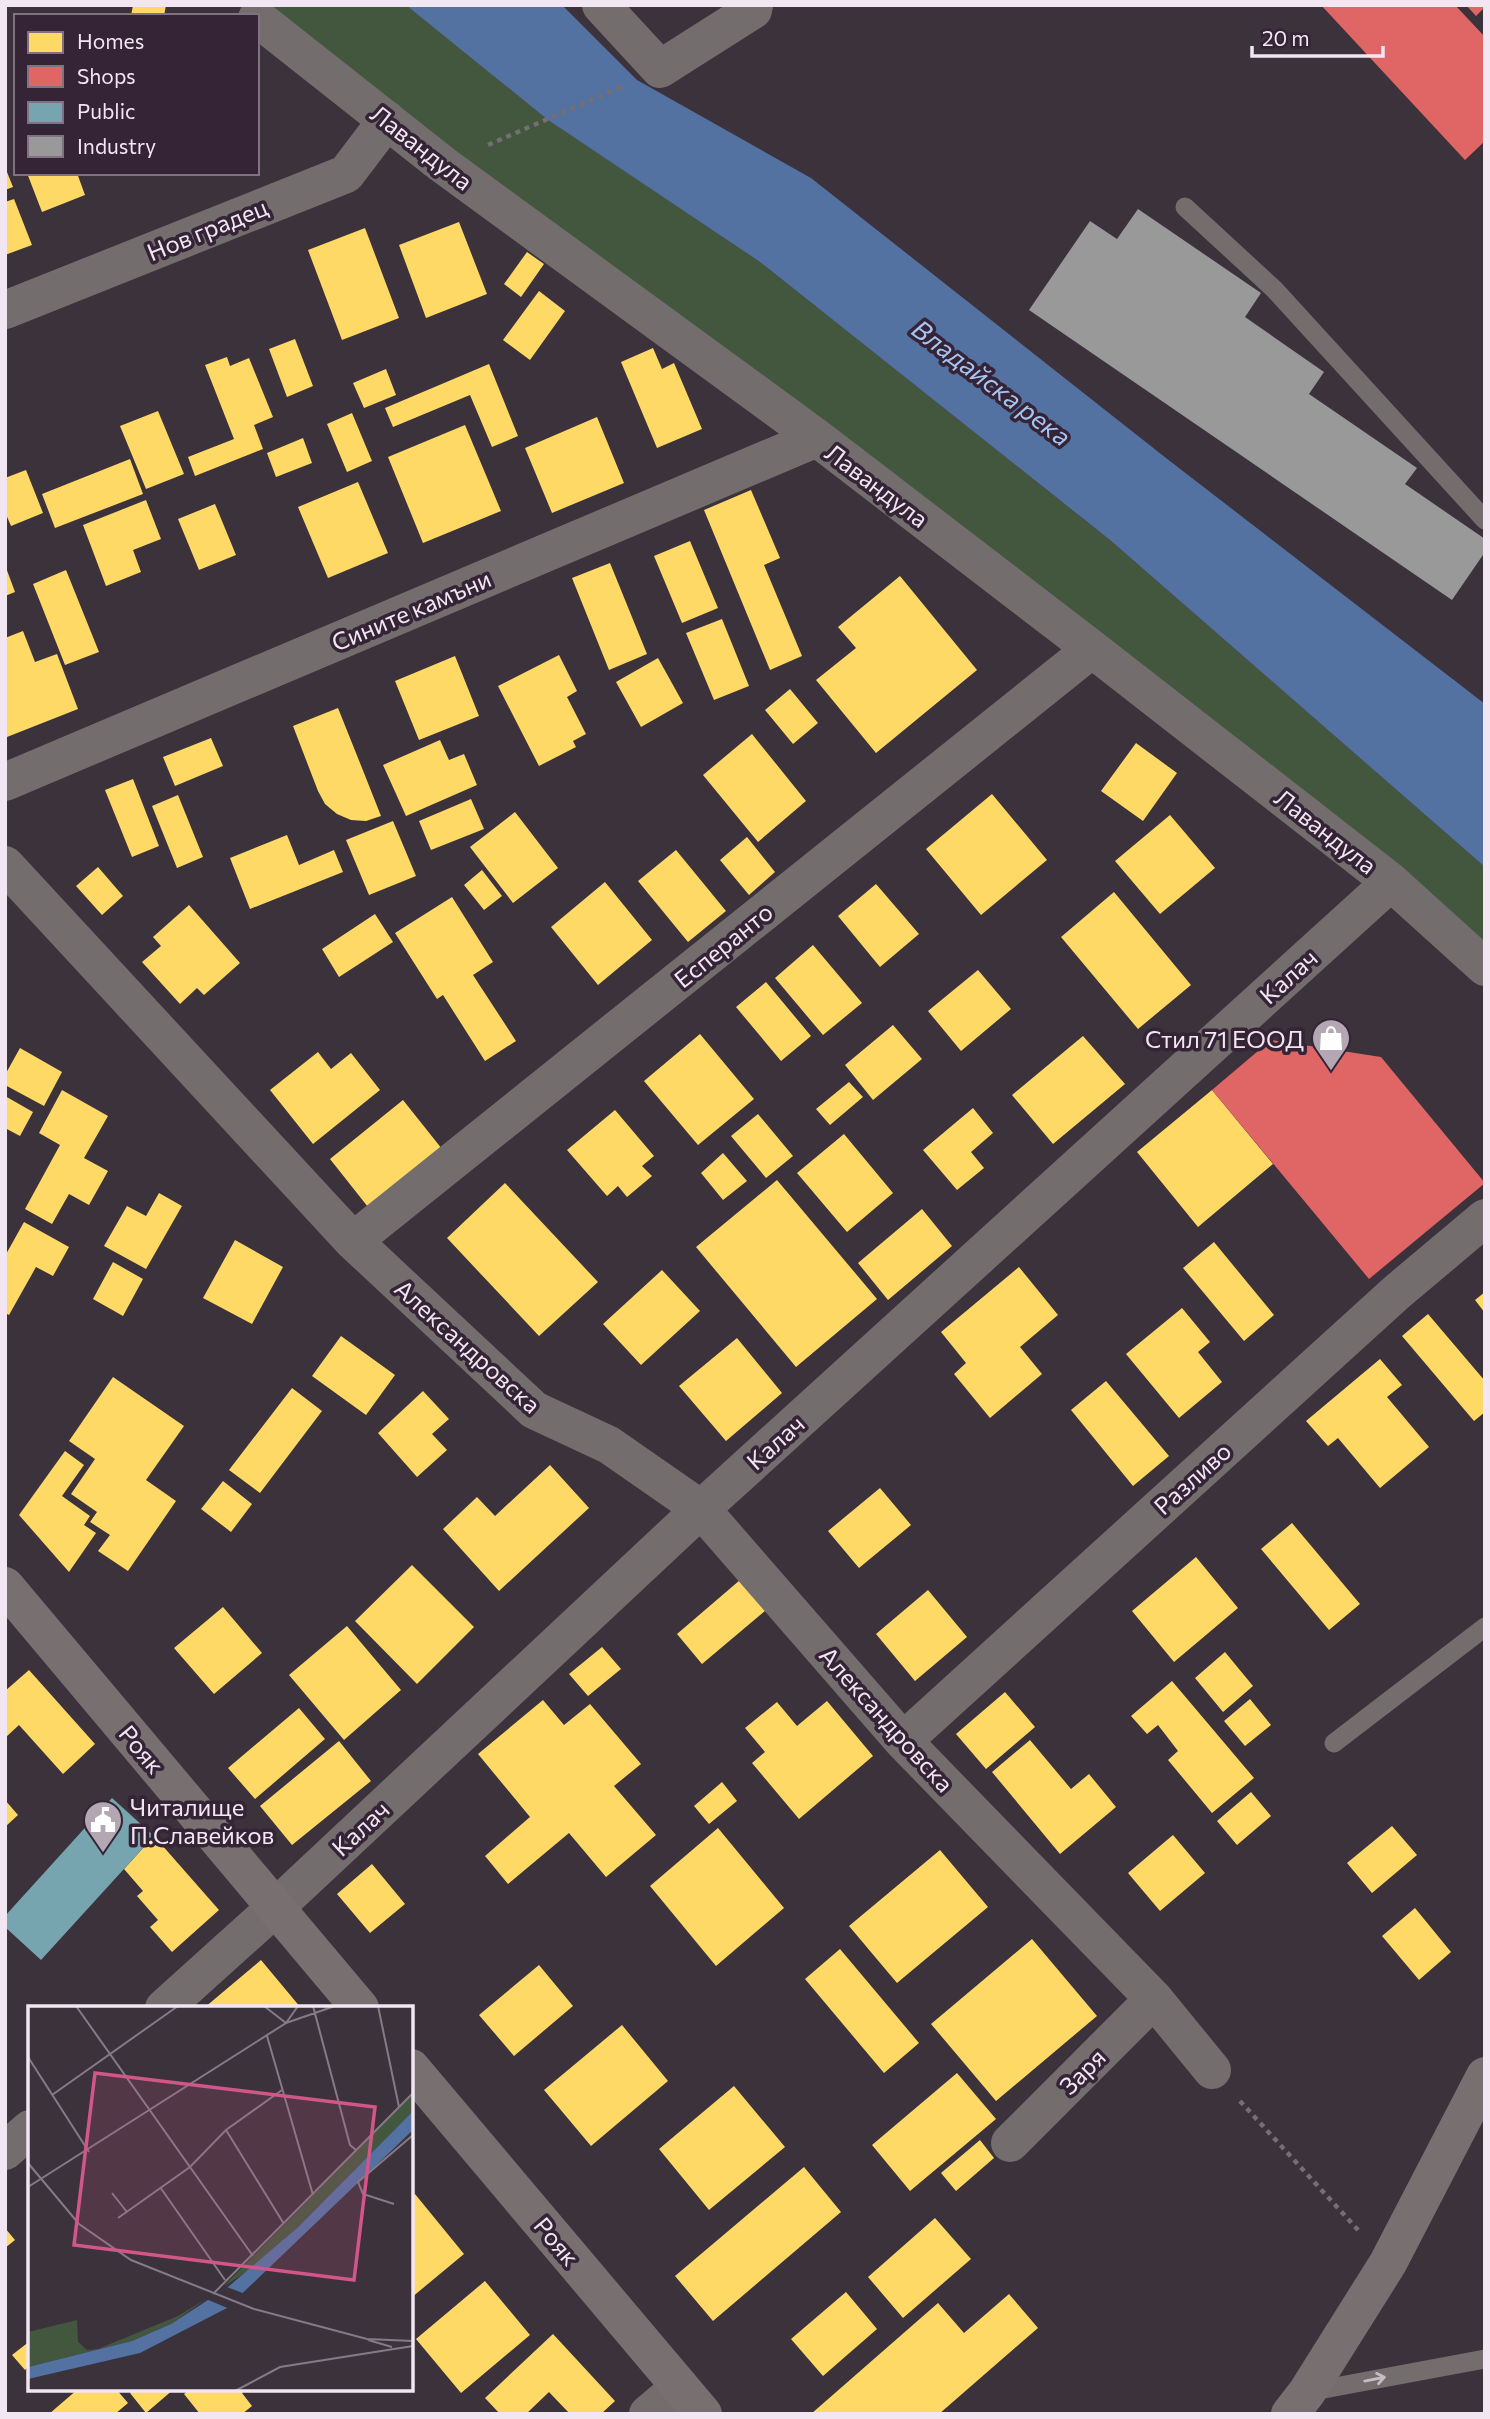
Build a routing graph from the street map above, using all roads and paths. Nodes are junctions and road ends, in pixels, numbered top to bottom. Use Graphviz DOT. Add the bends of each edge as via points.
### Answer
graph roads {
  1 [pos="601,5"];
  2 [pos="754,5"];
  3 [pos="259,19"];
  4 [pos="660,69"];
  5 [pos="387,120"];
  6 [pos="532,127"];
  7 [pos="1185,207"];
  8 [pos="5,310"];
  9 [pos="817,438"];
  10 [pos="1485,520"];
  11 [pos="1092,649"];
  12 [pos="5,782"];
  13 [pos="5,864"];
  14 [pos="1391,882"];
  15 [pos="1485,967"];
  16 [pos="1485,1218"];
  17 [pos="353,1241"];
  18 [pos="701,1509"];
  19 [pos="5,1586"];
  20 [pos="1485,1627"];
  21 [pos="903,1741"];
  22 [pos="1334,1743"];
  23 [pos="276,1907"];
  24 [pos="1154,1999"];
  25 [pos="166,2006"];
  26 [pos="358,2006"];
  27 [pos="413,2070"];
  28 [pos="1212,2070"];
  29 [pos="1485,2076"];
  30 [pos="28,2131"];
  31 [pos="1010,2143"];
  32 [pos="5,2151"];
  33 [pos="1388,2263"];
  34 [pos="1485,2359"];
  35 [pos="691,2400"];
  36 [pos="1299,2403"];
  37 [pos="648,2414"];
  1 -- 4 [label="street"];
  2 -- 4 [label="street" via="753,10"];
  3 -- 5 [label="street, Лавандула"];
  4 -- 6 [label="path"];
  5 -- 8 [label="street, Нов градец" via="346,174"];
  5 -- 9 [label="street, Лавандула"];
  7 -- 10 [label="lane" via="1274,289"];
  9 -- 11 [label="street, Лавандула"];
  9 -- 12 [label="street, Сините камъни"];
  11 -- 14 [label="street, Лавандула"];
  11 -- 17 [label="street, Есперанто"];
  13 -- 17 [label="street, Александровска"];
  14 -- 15 [label="street, Лавандула"];
  14 -- 18 [label="street, Калач"];
  16 -- 21 [label="street, Разливо" via="1397,1292"];
  17 -- 18 [label="street, Александровска" via="534,1410 610,1445"];
  18 -- 21 [label="street, Александровска"];
  18 -- 23 [label="street, Калач"];
  19 -- 23 [label="street, Рояк"];
  20 -- 22 [label="lane"];
  21 -- 24 [label="street, Александровска"];
  23 -- 25 [label="street, Калач"];
  23 -- 26 [label="street, Рояк"];
  24 -- 28 [label="street, Александровска"];
  24 -- 31 [label="street, Заря"];
  27 -- 35 [label="street, Рояк"];
  28 -- 33 [label="path"];
  29 -- 33 [label="street"];
  30 -- 32 [label="street"];
  33 -- 36 [label="street"];
  36 -- 34 [label="lane, one-way"];
  35 -- 37 [label="street"];
}
